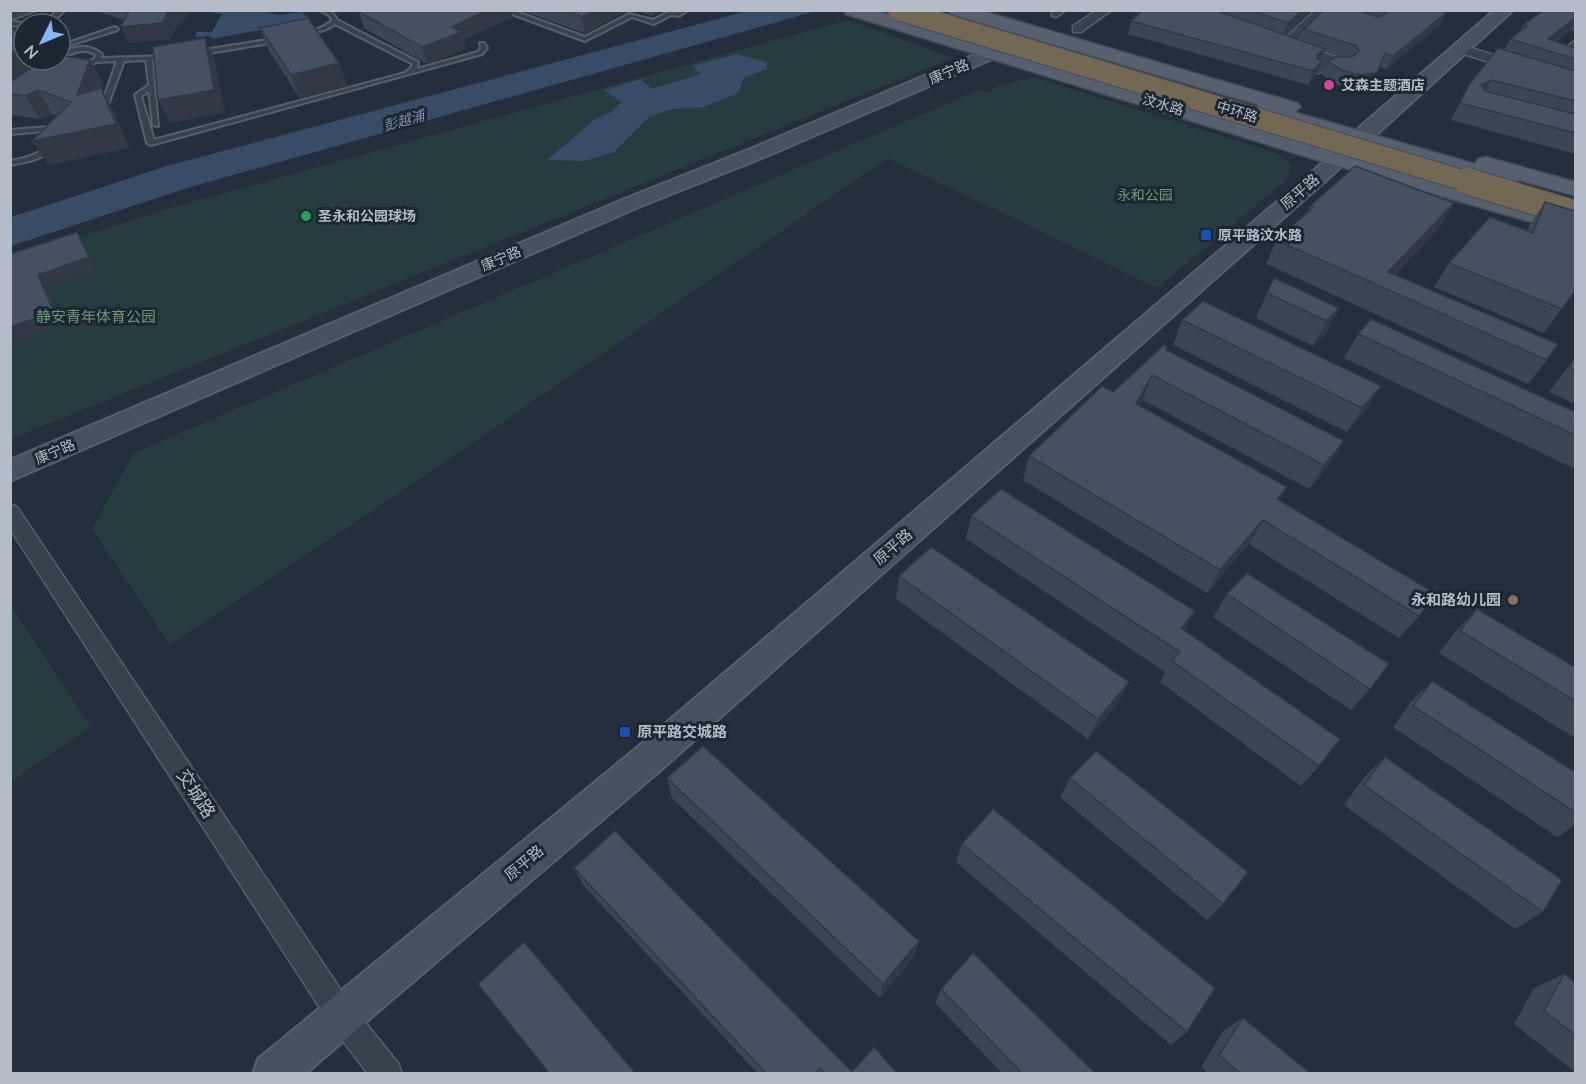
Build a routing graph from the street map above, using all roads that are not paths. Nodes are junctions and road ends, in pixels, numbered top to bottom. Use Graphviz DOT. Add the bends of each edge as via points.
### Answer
graph roads {
  1 [pos="32,10"];
  2 [pos="323,10"];
  3 [pos="504,10"];
  4 [pos="685,10"];
  5 [pos="898,10"];
  6 [pos="911,10"];
  7 [pos="927,10"];
  8 [pos="938,10"];
  9 [pos="957,10"];
  10 [pos="1106,10"];
  11 [pos="1505,10"];
  12 [pos="1329,11"];
  13 [pos="861,13"];
  14 [pos="10,17"];
  15 [pos="335,21"];
  16 [pos="116,29"];
  17 [pos="297,37"];
  18 [pos="1076,37"];
  19 [pos="286,38"];
  20 [pos="72,40"];
  21 [pos="482,44"];
  22 [pos="1575,44"];
  23 [pos="1461,48"];
  24 [pos="72,50"];
  25 [pos="1304,50"];
  26 [pos="993,52"];
  27 [pos="190,54"];
  28 [pos="180,55"];
  29 [pos="149,58"];
  30 [pos="96,60"];
  31 [pos="121,60"];
  32 [pos="1575,60"];
  33 [pos="1290,63"];
  34 [pos="1124,68"];
  35 [pos="72,69"];
  36 [pos="1319,70"];
  37 [pos="1530,71"];
  38 [pos="407,74"];
  39 [pos="152,86"];
  40 [pos="104,107"];
  41 [pos="156,125"];
  42 [pos="10,132"];
  43 [pos="1355,143"];
  44 [pos="10,163"];
  45 [pos="1575,189"];
  46 [pos="1575,196"];
  47 [pos="1575,201"];
  48 [pos="1575,209"];
  49 [pos="1575,214"];
  50 [pos="1575,228"];
  51 [pos="10,471"];
  52 [pos="10,512"];
  53 [pos="341,1015"];
  54 [pos="273,1074"];
  55 [pos="387,1074"];
  1 -- 14 [label="street"];
  2 -- 15 [label="lane"];
  3 -- 4 [label="lane" via="585,39 631,15 654,22"];
  5 -- 49 [label="highway, 中环路, bridge"];
  6 -- 43 [label="main road, 汶水路"];
  7 -- 34 [label="main road, 汶水路"];
  8 -- 46 [label="highway, 中环路"];
  9 -- 18 [label="main road, 汶水路"];
  10 -- 18 [label="street"];
  11 -- 23 [label="street, 原平路"];
  12 -- 25 [label="street" via="1280,42"];
  13 -- 26 [label="main road, 汶水路"];
  15 -- 17 [label="lane"];
  15 -- 38 [label="lane" via="416,63"];
  16 -- 20 [label="lane"];
  18 -- 34 [label="main road"];
  18 -- 43 [label="main road, 汶水路"];
  19 -- 27 [label="lane"];
  21 -- 38 [label="lane" via="480,52"];
  22 -- 32 [label="street" via="1562,57"];
  23 -- 37 [label="street"];
  23 -- 43 [label="street, 原平路"];
  24 -- 30 [label="lane" via="92,49 100,55"];
  25 -- 33 [label="street"];
  25 -- 36 [label="street" via="1345,64 1327,64"];
  26 -- 43 [label="main road, 汶水路"];
  26 -- 51 [label="street, 康宁路" via="623,206"];
  28 -- 29 [label="lane"];
  29 -- 31 [label="lane"];
  29 -- 39 [label="lane"];
  30 -- 31 [label="lane"];
  30 -- 35 [label="lane"];
  31 -- 40 [label="lane"];
  34 -- 43 [label="main road, 汶水路"];
  38 -- 39 [label="lane" via="151,143 138,95"];
  39 -- 41 [label="lane"];
  42 -- 44 [label="lane" via="48,129 56,141 30,159"];
  43 -- 45 [label="main road, 汶水路"];
  43 -- 47 [label="main road, 汶水路"];
  43 -- 48 [label="main road, 汶水路"];
  43 -- 50 [label="main road, 汶水路"];
  43 -- 53 [label="street, 原平路" via="651,757"];
  52 -- 53 [label="street, 交城路"];
  53 -- 54 [label="street, 原平路"];
  53 -- 55 [label="street, 交城路"];
}
